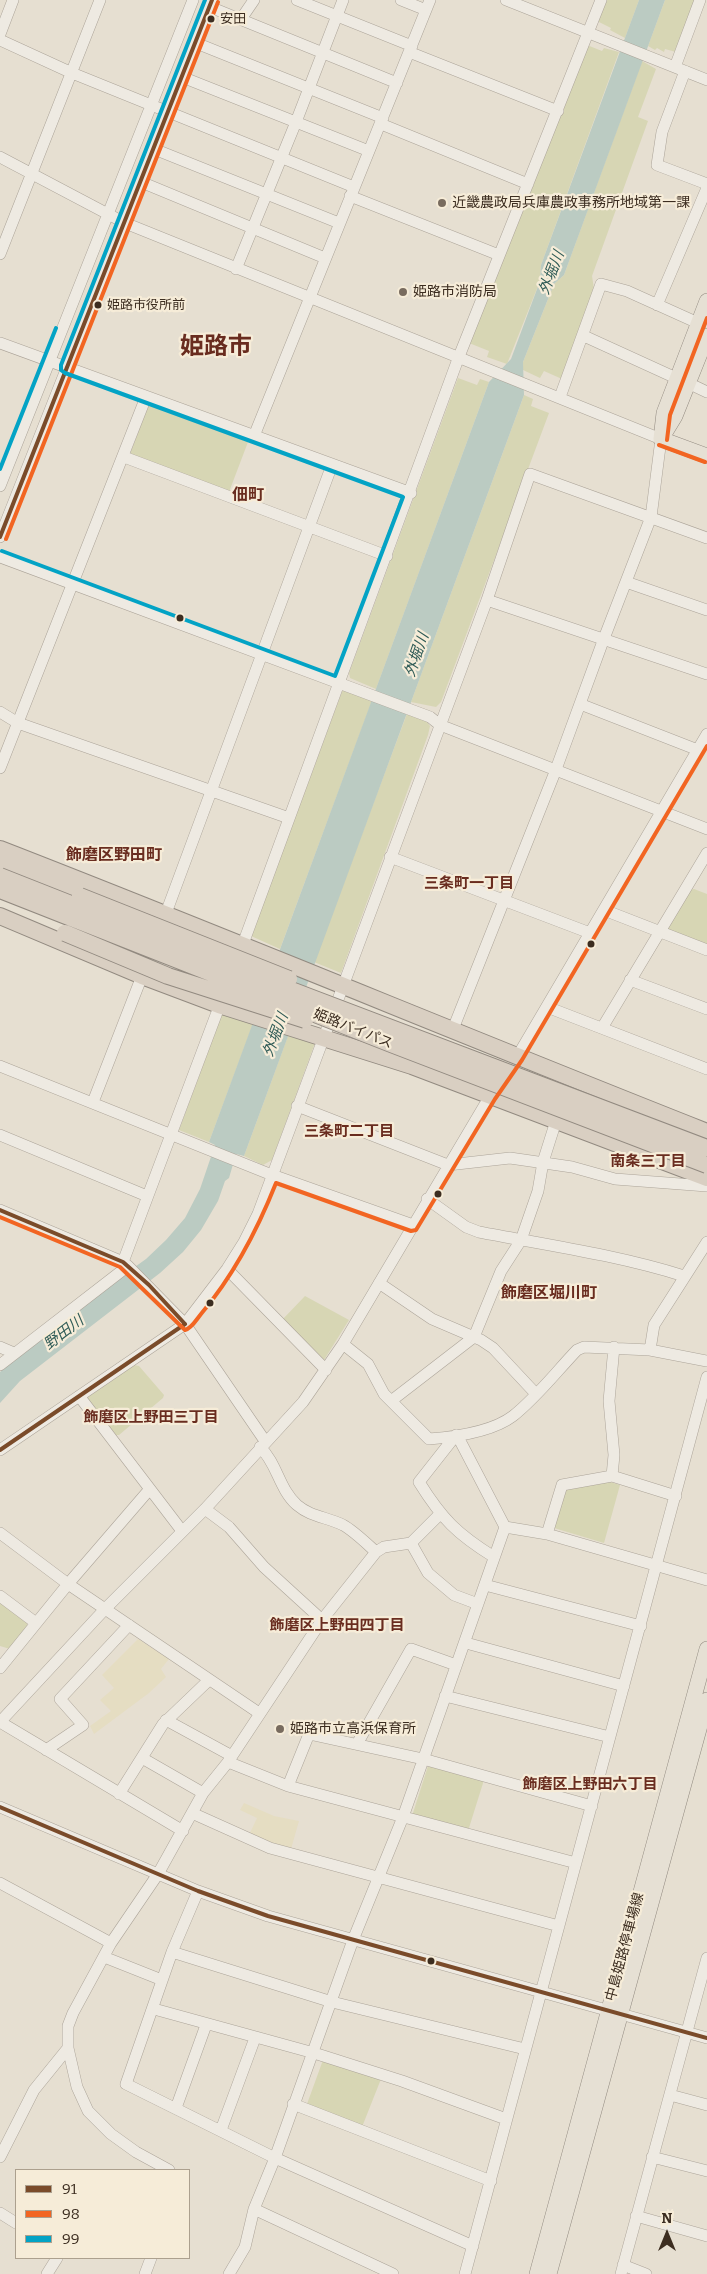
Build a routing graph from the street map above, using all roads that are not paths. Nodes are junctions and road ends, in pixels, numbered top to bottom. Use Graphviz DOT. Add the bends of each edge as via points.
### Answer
graph roads {
  1 [pos="13,0"];
  2 [pos="100,0"];
  3 [pos="193,0"];
  4 [pos="254,0"];
  5 [pos="297,0"];
  6 [pos="343,0"];
  7 [pos="401,0"];
  8 [pos="506,0"];
  9 [pos="601,0"];
  10 [pos="700,0"];
  11 [pos="211,3"];
  12 [pos="428,5"];
  13 [pos="336,16"];
  14 [pos="241,19"];
  15 [pos="590,33"];
  16 [pos="0,34"];
  17 [pos="0,40"];
  18 [pos="196,43"];
  19 [pos="410,49"];
  20 [pos="322,52"];
  21 [pos="680,69"];
  22 [pos="72,73"];
  23 [pos="182,77"];
  24 [pos="707,80"];
  25 [pos="397,83"];
  26 [pos="310,87"];
  27 [pos="151,106"];
  28 [pos="558,111"];
  29 [pos="168,113"];
  30 [pos="382,121"];
  31 [pos="296,122"];
  32 [pos="154,149"];
  33 [pos="369,151"];
  34 [pos="0,158"];
  35 [pos="280,159"];
  36 [pos="30,175"];
  37 [pos="141,182"];
  38 [pos="528,184"];
  39 [pos="707,184"];
  40 [pos="707,188"];
  41 [pos="352,191"];
  42 [pos="266,194"];
  43 [pos="107,216"];
  44 [pos="125,223"];
  45 [pos="339,223"];
  46 [pos="253,228"];
  47 [pos="0,254"];
  48 [pos="499,255"];
  49 [pos="325,258"];
  50 [pos="236,269"];
  51 [pos="308,299"];
  52 [pos="707,302"];
  53 [pos="657,304"];
  54 [pos="698,323"];
  55 [pos="584,336"];
  56 [pos="707,336"];
  57 [pos="0,343"];
  58 [pos="458,359"];
  59 [pos="50,361"];
  60 [pos="67,367"];
  61 [pos="682,380"];
  62 [pos="707,392"];
  63 [pos="146,397"];
  64 [pos="560,397"];
  65 [pos="254,436"];
  66 [pos="661,439"];
  67 [pos="707,456"];
  68 [pos="124,458"];
  69 [pos="332,465"];
  70 [pos="0,486"];
  71 [pos="411,493"];
  72 [pos="652,517"];
  73 [pos="308,528"];
  74 [pos="0,537"];
  75 [pos="707,538"];
  76 [pos="387,556"];
  77 [pos="0,557"];
  78 [pos="626,582"];
  79 [pos="72,584"];
  80 [pos="486,600"];
  81 [pos="707,610"];
  82 [pos="603,641"];
  83 [pos="263,654"];
  84 [pos="707,674"];
  85 [pos="339,684"];
  86 [pos="580,704"];
  87 [pos="0,712"];
  88 [pos="18,722"];
  89 [pos="440,725"];
  90 [pos="707,734"];
  91 [pos="698,750"];
  92 [pos="0,768"];
  93 [pos="555,772"];
  94 [pos="211,791"];
  95 [pos="661,811"];
  96 [pos="289,818"];
  97 [pos="707,829"];
  98 [pos="0,850"];
  99 [pos="707,853"];
  100 [pos="390,857"];
  101 [pos="0,865"];
  102 [pos="0,876"];
  103 [pos="0,890"];
  104 [pos="504,900"];
  105 [pos="604,910"];
  106 [pos="166,913"];
  107 [pos="1,916"];
  108 [pos="659,932"];
  109 [pos="590,933"];
  110 [pos="243,946"];
  111 [pos="707,950"];
  112 [pos="142,976"];
  113 [pos="630,980"];
  114 [pos="343,985"];
  115 [pos="225,1006"];
  116 [pos="547,1007"];
  117 [pos="707,1009"];
  118 [pos="344,1011"];
  119 [pos="602,1028"];
  120 [pos="453,1029"];
  121 [pos="316,1035"];
  122 [pos="391,1044"];
  123 [pos="517,1057"];
  124 [pos="0,1066"];
  125 [pos="707,1068"];
  126 [pos="490,1096"];
  127 [pos="93,1102"];
  128 [pos="297,1106"];
  129 [pos="556,1121"];
  130 [pos="707,1132"];
  131 [pos="173,1134"];
  132 [pos="0,1135"];
  133 [pos="707,1148"];
  134 [pos="543,1162"];
  135 [pos="448,1165"];
  136 [pos="707,1165"];
  137 [pos="272,1175"];
  138 [pos="707,1178"];
  139 [pos="707,1186"];
  140 [pos="147,1196"];
  141 [pos="427,1200"];
  142 [pos="0,1210"];
  143 [pos="412,1225"];
  144 [pos="520,1240"];
  145 [pos="707,1242"];
  146 [pos="126,1264"];
  147 [pos="227,1270"];
  148 [pos="684,1276"];
  149 [pos="379,1284"];
  150 [pos="185,1324"];
  151 [pos="474,1337"];
  152 [pos="343,1344"];
  153 [pos="0,1347"];
  154 [pos="614,1348"];
  155 [pos="650,1350"];
  156 [pos="14,1353"];
  157 [pos="707,1361"];
  158 [pos="0,1365"];
  159 [pos="326,1370"];
  160 [pos="707,1377"];
  161 [pos="536,1394"];
  162 [pos="79,1396"];
  163 [pos="391,1401"];
  164 [pos="456,1435"];
  165 [pos="262,1444"];
  166 [pos="0,1450"];
  167 [pos="612,1476"];
  168 [pos="149,1490"];
  169 [pos="676,1496"];
  170 [pos="205,1509"];
  171 [pos="440,1514"];
  172 [pos="505,1527"];
  173 [pos="182,1531"];
  174 [pos="0,1533"];
  175 [pos="547,1534"];
  176 [pos="411,1544"];
  177 [pos="376,1552"];
  178 [pos="494,1557"];
  179 [pos="658,1565"];
  180 [pos="707,1580"];
  181 [pos="68,1584"];
  182 [pos="485,1585"];
  183 [pos="0,1596"];
  184 [pos="478,1604"];
  185 [pos="105,1609"];
  186 [pos="322,1620"];
  187 [pos="36,1622"];
  188 [pos="129,1625"];
  189 [pos="641,1626"];
  190 [pos="466,1643"];
  191 [pos="707,1649"];
  192 [pos="456,1666"];
  193 [pos="0,1668"];
  194 [pos="209,1680"];
  195 [pos="624,1686"];
  196 [pos="445,1696"];
  197 [pos="707,1700"];
  198 [pos="260,1713"];
  199 [pos="166,1720"];
  200 [pos="0,1722"];
  201 [pos="610,1737"];
  202 [pos="357,1744"];
  203 [pos="46,1750"];
  204 [pos="142,1758"];
  205 [pos="230,1759"];
  206 [pos="423,1759"];
  207 [pos="288,1786"];
  208 [pos="120,1794"];
  209 [pos="203,1794"];
  210 [pos="592,1806"];
  211 [pos="0,1807"];
  212 [pos="192,1813"];
  213 [pos="402,1817"];
  214 [pos="183,1831"];
  215 [pos="576,1863"];
  216 [pos="158,1874"];
  217 [pos="379,1878"];
  218 [pos="0,1883"];
  219 [pos="198,1891"];
  220 [pos="559,1926"];
  221 [pos="353,1940"];
  222 [pos="111,1943"];
  223 [pos="172,1952"];
  224 [pos="104,1956"];
  225 [pos="707,1958"];
  226 [pos="162,1980"];
  227 [pos="704,1982"];
  228 [pos="540,1994"];
  229 [pos="332,2002"];
  230 [pos="154,2010"];
  231 [pos="614,2013"];
  232 [pos="206,2026"];
  233 [pos="686,2033"];
  234 [pos="255,2038"];
  235 [pos="707,2038"];
  236 [pos="68,2048"];
  237 [pos="525,2049"];
  238 [pos="314,2053"];
  239 [pos="670,2094"];
  240 [pos="293,2104"];
  241 [pos="707,2105"];
  242 [pos="176,2108"];
  243 [pos="506,2119"];
  244 [pos="221,2130"];
  245 [pos="0,2157"];
  246 [pos="652,2157"];
  247 [pos="275,2158"];
  248 [pos="166,2169"];
  249 [pos="707,2171"];
  250 [pos="491,2180"];
  251 [pos="254,2209"];
  252 [pos="0,2213"];
  253 [pos="636,2216"];
  254 [pos="15,2222"];
  255 [pos="707,2236"];
  256 [pos="473,2246"];
  257 [pos="56,2259"];
  258 [pos="151,2259"];
  259 [pos="369,2269"];
  260 [pos="622,2270"];
  261 [pos="49,2274"];
  262 [pos="145,2274"];
  263 [pos="229,2274"];
  264 [pos="393,2274"];
  265 [pos="465,2274"];
  266 [pos="537,2274"];
  267 [pos="549,2274"];
  268 [pos="646,2274"];
  1 -- 16 [label="street"];
  2 -- 22 [label="street"];
  3 -- 27 [label="street"];
  4 -- 14 [label="street"];
  5 -- 13 [label="street"];
  6 -- 13 [label="street"];
  7 -- 12 [label="street"];
  8 -- 15 [label="street"];
  9 -- 15 [label="street"];
  10 -- 21 [label="street"];
  11 -- 14 [label="street"];
  11 -- 18 [label="street"];
  12 -- 19 [label="street"];
  13 -- 19 [label="street"];
  13 -- 20 [label="street"];
  14 -- 20 [label="street"];
  15 -- 21 [label="street"];
  15 -- 28 [label="street"];
  17 -- 22 [label="street"];
  18 -- 23 [label="street"];
  18 -- 26 [label="street"];
  19 -- 25 [label="street"];
  19 -- 28 [label="street"];
  20 -- 25 [label="street"];
  20 -- 26 [label="street"];
  21 -- 24 [label="street"];
  21 -- 39 [label="street" via="662,132 657,165"];
  22 -- 27 [label="street"];
  22 -- 36 [label="street"];
  23 -- 29 [label="street"];
  23 -- 31 [label="street"];
  25 -- 30 [label="street"];
  26 -- 30 [label="street"];
  26 -- 31 [label="street"];
  27 -- 29 [label="street"];
  27 -- 43 [label="street"];
  28 -- 38 [label="street"];
  29 -- 32 [label="street"];
  29 -- 35 [label="street"];
  30 -- 33 [label="street"];
  30 -- 38 [label="street"];
  31 -- 33 [label="street"];
  31 -- 35 [label="street"];
  32 -- 37 [label="street"];
  32 -- 42 [label="street"];
  33 -- 41 [label="street"];
  34 -- 36 [label="street"];
  35 -- 41 [label="street"];
  35 -- 42 [label="street"];
  36 -- 43 [label="street"];
  36 -- 47 [label="street"];
  37 -- 44 [label="street"];
  37 -- 46 [label="street"];
  38 -- 48 [label="street"];
  40 -- 53 [label="street"];
  41 -- 45 [label="street"];
  41 -- 48 [label="street"];
  42 -- 45 [label="street"];
  42 -- 46 [label="street"];
  43 -- 44 [label="street"];
  43 -- 59 [label="street"];
  44 -- 50 [label="street"];
  44 -- 60 [label="street"];
  45 -- 49 [label="street"];
  46 -- 49 [label="street"];
  46 -- 50 [label="street"];
  48 -- 58 [label="street"];
  49 -- 51 [label="street"];
  50 -- 51 [label="street"];
  51 -- 58 [label="street"];
  51 -- 65 [label="street"];
  52 -- 54 [label="main road"];
  53 -- 54 [label="street"];
  53 -- 55 [label="street" via="601,284"];
  54 -- 61 [label="main road"];
  55 -- 61 [label="street"];
  55 -- 64 [label="street"];
  56 -- 61 [label="main road"];
  57 -- 59 [label="street"];
  58 -- 64 [label="street"];
  58 -- 71 [label="street"];
  59 -- 60 [label="street"];
  59 -- 70 [label="street"];
  60 -- 63 [label="street"];
  60 -- 74 [label="street"];
  61 -- 62 [label="street"];
  61 -- 66 [label="main road" via="664,413"];
  63 -- 65 [label="street"];
  63 -- 68 [label="street"];
  64 -- 66 [label="street"];
  65 -- 69 [label="street"];
  66 -- 67 [label="main road"];
  66 -- 72 [label="street"];
  68 -- 73 [label="street"];
  68 -- 79 [label="street"];
  69 -- 71 [label="street"];
  69 -- 73 [label="street"];
  71 -- 76 [label="street"];
  72 -- 75 [label="street"];
  72 -- 78 [label="street"];
  72 -- 80 [label="street" via="530,474"];
  73 -- 76 [label="street"];
  73 -- 83 [label="street"];
  76 -- 85 [label="street"];
  77 -- 79 [label="street"];
  78 -- 81 [label="street"];
  78 -- 82 [label="street"];
  79 -- 83 [label="street"];
  79 -- 88 [label="street"];
  80 -- 82 [label="street"];
  80 -- 89 [label="street"];
  82 -- 84 [label="street"];
  82 -- 86 [label="street"];
  83 -- 85 [label="street"];
  83 -- 94 [label="street"];
  85 -- 89 [label="street" via="430,717"];
  85 -- 96 [label="street"];
  86 -- 91 [label="street"];
  86 -- 93 [label="street"];
  87 -- 88 [label="street"];
  88 -- 92 [label="street"];
  88 -- 94 [label="street"];
  89 -- 93 [label="street"];
  89 -- 100 [label="street"];
  90 -- 91 [label="street"];
  91 -- 95 [label="street"];
  93 -- 95 [label="street"];
  93 -- 104 [label="street"];
  94 -- 96 [label="street"];
  94 -- 106 [label="street"];
  95 -- 97 [label="street"];
  95 -- 105 [label="street"];
  96 -- 110 [label="street"];
  98 -- 106 [label="highway"];
  99 -- 108 [label="street"];
  100 -- 104 [label="street"];
  100 -- 114 [label="street"];
  101 -- 118 [label="highway, bridge" via="258,965 326,995"];
  102 -- 118 [label="highway, 姫路バイパス, bridge"];
  103 -- 122 [label="highway, 姫路バイパス, bridge"];
  104 -- 109 [label="street"];
  104 -- 120 [label="street"];
  105 -- 108 [label="street"];
  105 -- 109 [label="street"];
  106 -- 110 [label="highway"];
  107 -- 112 [label="highway"];
  107 -- 122 [label="highway, bridge" via="65,933 168,976 267,1009"];
  108 -- 111 [label="street"];
  108 -- 113 [label="street"];
  109 -- 116 [label="street"];
  110 -- 114 [label="highway"];
  110 -- 115 [label="street"];
  112 -- 115 [label="highway"];
  112 -- 127 [label="street"];
  113 -- 117 [label="street"];
  113 -- 119 [label="street"];
  114 -- 120 [label="highway"];
  114 -- 121 [label="street"];
  115 -- 121 [label="highway"];
  115 -- 131 [label="street"];
  116 -- 119 [label="street"];
  116 -- 123 [label="street"];
  118 -- 133 [label="highway, 姫路バイパス, bridge"];
  119 -- 125 [label="street"];
  120 -- 123 [label="highway"];
  121 -- 126 [label="highway" via="412,1066"];
  121 -- 128 [label="street"];
  122 -- 136 [label="highway, 姫路バイパス, bridge"];
  123 -- 130 [label="highway"];
  124 -- 127 [label="street"];
  126 -- 129 [label="highway"];
  126 -- 135 [label="street"];
  127 -- 131 [label="street"];
  128 -- 135 [label="street"];
  128 -- 137 [label="street"];
  129 -- 134 [label="street"];
  129 -- 138 [label="highway"];
  131 -- 137 [label="street"];
  131 -- 140 [label="street"];
  132 -- 140 [label="street"];
  134 -- 135 [label="street" via="510,1158"];
  134 -- 139 [label="street" via="615,1179"];
  134 -- 144 [label="street" via="538,1191"];
  135 -- 141 [label="street"];
  137 -- 143 [label="street"];
  137 -- 147 [label="street" via="258,1214"];
  140 -- 146 [label="street"];
  141 -- 143 [label="street"];
  141 -- 144 [label="street" via="466,1227"];
  142 -- 146 [label="street"];
  143 -- 149 [label="street"];
  144 -- 148 [label="street" via="651,1266"];
  144 -- 151 [label="street" via="500,1271"];
  145 -- 148 [label="street"];
  146 -- 150 [label="street"];
  146 -- 156 [label="street"];
  147 -- 150 [label="street"];
  147 -- 159 [label="street"];
  148 -- 155 [label="street" via="654,1325"];
  149 -- 151 [label="street" via="432,1319"];
  149 -- 152 [label="street"];
  150 -- 162 [label="street"];
  150 -- 165 [label="street"];
  151 -- 161 [label="street" via="493,1348"];
  151 -- 163 [label="street"];
  152 -- 159 [label="street"];
  152 -- 163 [label="street" via="368,1364"];
  153 -- 156 [label="street"];
  154 -- 155 [label="street"];
  154 -- 161 [label="street" via="577,1350"];
  154 -- 167 [label="street" via="609,1402 614,1454"];
  155 -- 157 [label="street"];
  156 -- 158 [label="street"];
  159 -- 165 [label="street" via="303,1402"];
  160 -- 169 [label="street"];
  161 -- 164 [label="street" via="512,1417"];
  162 -- 166 [label="street"];
  162 -- 168 [label="street"];
  163 -- 164 [label="street" via="429,1439"];
  164 -- 171 [label="street" via="419,1482"];
  164 -- 172 [label="street"];
  165 -- 170 [label="street"];
  165 -- 177 [label="street" via="278,1478 296,1504 310,1514 343,1525"];
  167 -- 169 [label="street"];
  167 -- 175 [label="street" via="562,1485"];
  168 -- 173 [label="street"];
  168 -- 181 [label="street"];
  169 -- 179 [label="street"];
  170 -- 173 [label="street"];
  170 -- 186 [label="street" via="229,1527 264,1567"];
  171 -- 176 [label="street"];
  171 -- 178 [label="street" via="465,1540"];
  172 -- 175 [label="street"];
  172 -- 178 [label="street"];
  173 -- 185 [label="street"];
  174 -- 181 [label="street"];
  175 -- 179 [label="street"];
  176 -- 177 [label="street" via="384,1547"];
  176 -- 184 [label="street" via="428,1573 454,1595"];
  177 -- 186 [label="street"];
  178 -- 182 [label="street"];
  179 -- 180 [label="street"];
  179 -- 189 [label="street"];
  181 -- 185 [label="street"];
  181 -- 187 [label="street"];
  182 -- 184 [label="street"];
  182 -- 189 [label="street"];
  183 -- 187 [label="street"];
  184 -- 190 [label="street"];
  185 -- 188 [label="street"];
  185 -- 200 [label="street"];
  186 -- 198 [label="street"];
  187 -- 193 [label="street"];
  188 -- 194 [label="street"];
  188 -- 203 [label="street" via="60,1699 83,1725"];
  189 -- 195 [label="street"];
  190 -- 192 [label="street"];
  190 -- 195 [label="street"];
  191 -- 231 [label="main road, 中島姫路停車場線"];
  192 -- 196 [label="street"];
  192 -- 202 [label="street" via="411,1649"];
  194 -- 198 [label="street"];
  194 -- 199 [label="street"];
  195 -- 201 [label="street"];
  196 -- 201 [label="street"];
  196 -- 206 [label="street"];
  197 -- 231 [label="main road, 中島姫路停車場線"];
  198 -- 205 [label="street"];
  199 -- 204 [label="street"];
  199 -- 205 [label="street"];
  200 -- 203 [label="street"];
  201 -- 210 [label="street"];
  202 -- 206 [label="street"];
  202 -- 207 [label="street" via="309,1734"];
  203 -- 208 [label="street"];
  204 -- 208 [label="street"];
  204 -- 209 [label="street"];
  205 -- 207 [label="street"];
  205 -- 209 [label="street"];
  206 -- 210 [label="street"];
  206 -- 213 [label="street"];
  207 -- 213 [label="street"];
  208 -- 214 [label="street"];
  209 -- 212 [label="street"];
  210 -- 215 [label="street"];
  211 -- 216 [label="street"];
  212 -- 214 [label="street"];
  212 -- 217 [label="street" via="270,1848"];
  213 -- 215 [label="street"];
  213 -- 217 [label="street"];
  214 -- 216 [label="street"];
  215 -- 220 [label="street"];
  216 -- 219 [label="street"];
  216 -- 222 [label="street"];
  217 -- 220 [label="street"];
  217 -- 221 [label="street"];
  218 -- 222 [label="street"];
  219 -- 221 [label="street" via="268,1916"];
  219 -- 223 [label="street"];
  220 -- 228 [label="street"];
  221 -- 228 [label="street"];
  221 -- 229 [label="street"];
  222 -- 224 [label="street"];
  223 -- 226 [label="street"];
  223 -- 229 [label="street"];
  224 -- 226 [label="street"];
  224 -- 236 [label="street" via="73,2013 68,2026"];
  225 -- 227 [label="street"];
  226 -- 230 [label="street"];
  227 -- 233 [label="street"];
  228 -- 231 [label="street"];
  228 -- 237 [label="street"];
  229 -- 237 [label="street"];
  229 -- 238 [label="street"];
  230 -- 232 [label="street"];
  230 -- 242 [label="street" via="126,2084"];
  231 -- 233 [label="street"];
  231 -- 266 [label="main road, 中島姫路停車場線"];
  231 -- 267 [label="main road, 中島姫路停車場線"];
  232 -- 234 [label="street"];
  232 -- 242 [label="street"];
  233 -- 235 [label="street"];
  233 -- 239 [label="street"];
  234 -- 238 [label="street"];
  234 -- 244 [label="street"];
  236 -- 245 [label="street" via="34,2090"];
  236 -- 248 [label="street" via="77,2087 88,2111 110,2134"];
  237 -- 243 [label="street"];
  238 -- 240 [label="street"];
  238 -- 243 [label="street"];
  239 -- 241 [label="street"];
  239 -- 246 [label="street"];
  240 -- 247 [label="street"];
  240 -- 250 [label="street"];
  242 -- 244 [label="street"];
  243 -- 250 [label="street"];
  244 -- 247 [label="street"];
  246 -- 249 [label="street"];
  246 -- 253 [label="street"];
  247 -- 251 [label="street"];
  247 -- 256 [label="street"];
  250 -- 256 [label="street"];
  251 -- 259 [label="street"];
  251 -- 263 [label="street" via="245,2247"];
  252 -- 254 [label="street"];
  253 -- 255 [label="street"];
  253 -- 260 [label="street"];
  256 -- 265 [label="street"];
  257 -- 261 [label="street"];
  258 -- 262 [label="street"];
  259 -- 264 [label="street"];
  260 -- 268 [label="street"];
}
